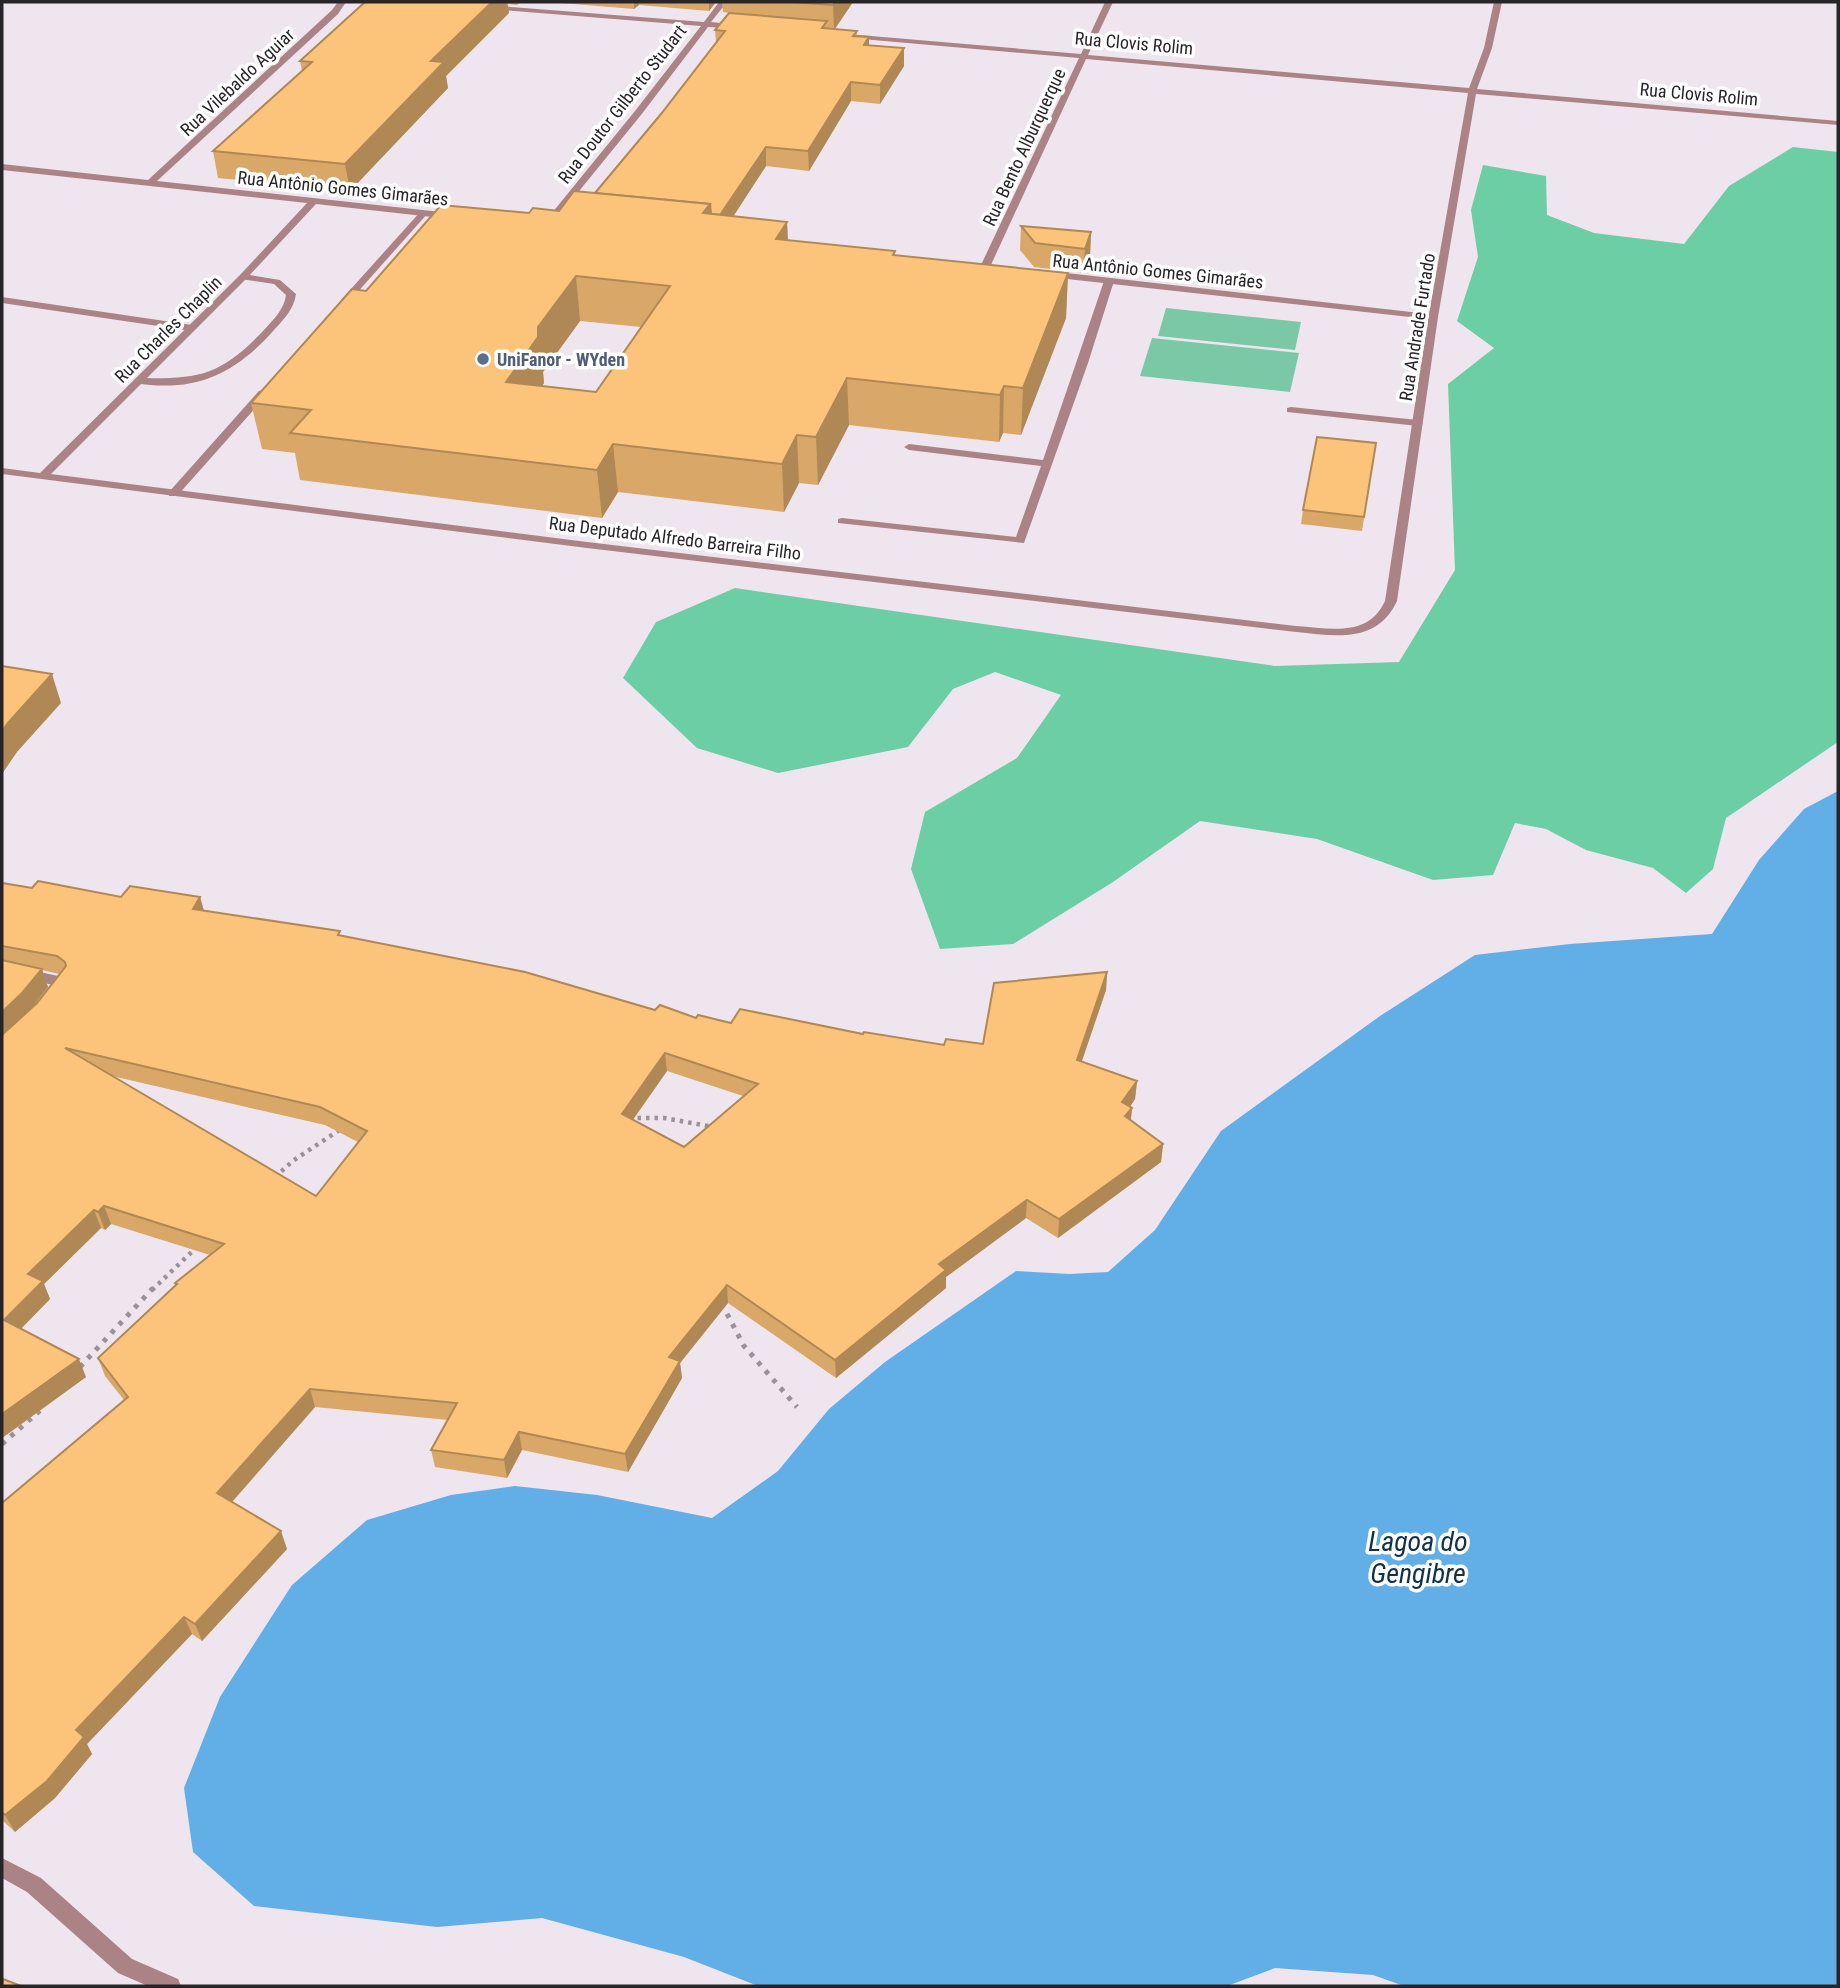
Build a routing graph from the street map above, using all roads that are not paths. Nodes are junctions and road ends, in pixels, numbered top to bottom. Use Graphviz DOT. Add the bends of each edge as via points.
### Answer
graph roads {
  1 [pos="342,2"];
  2 [pos="723,2"];
  3 [pos="1109,2"];
  4 [pos="1498,2"];
  5 [pos="482,6"];
  6 [pos="705,24"];
  7 [pos="746,27"];
  8 [pos="827,34"];
  9 [pos="1085,55"];
  10 [pos="1473,88"];
  11 [pos="1838,122"];
  12 [pos="2,167"];
  13 [pos="150,183"];
  14 [pos="313,201"];
  15 [pos="424,213"];
  16 [pos="465,217"];
  17 [pos="532,224"];
  18 [pos="546,226"];
  19 [pos="558,227"];
  20 [pos="972,266"];
  21 [pos="985,267"];
  22 [pos="999,269"];
  23 [pos="1040,273"];
  24 [pos="243,277"];
  25 [pos="1109,281"];
  26 [pos="2,300"];
  27 [pos="341,307"];
  28 [pos="1433,317"];
  29 [pos="192,328"];
  30 [pos="275,380"];
  31 [pos="139,381"];
  32 [pos="1291,410"];
  33 [pos="1418,423"];
  34 [pos="909,447"];
  35 [pos="1047,464"];
  36 [pos="2,471"];
  37 [pos="43,476"];
  38 [pos="173,494"];
  39 [pos="842,521"];
  40 [pos="1346,632"];
  41 [pos="2,969"];
  42 [pos="50,999"];
  43 [pos="2,1867"];
  44 [pos="170,1986"];
  1 -- 13 [label="street, Rua Vilebaldo Aguiar"];
  2 -- 6 [label="street, Rua Doutor Gilberto Studart"];
  3 -- 9 [label="street, Rua Bento Alburquerque"];
  4 -- 10 [label="street, Rua Andrade Furtado"];
  5 -- 6 [label="street"];
  6 -- 7 [label="street"];
  6 -- 18 [label="street, Rua Doutor Gilberto Studart"];
  8 -- 9 [label="street, Rua Clovis Rolim"];
  9 -- 10 [label="street, Rua Clovis Rolim"];
  9 -- 21 [label="street, Rua Bento Alburquerque"];
  10 -- 11 [label="street, Rua Clovis Rolim"];
  10 -- 28 [label="street, Rua Andrade Furtado"];
  12 -- 13 [label="street, Rua Antônio Gomes Gimarães"];
  13 -- 14 [label="street, Rua Antônio Gomes Gimarães"];
  14 -- 15 [label="street, Rua Antônio Gomes Gimarães"];
  14 -- 24 [label="street, Rua Charles Chaplin"];
  15 -- 16 [label="street, Rua Antônio Gomes Gimarães"];
  15 -- 27 [label="street"];
  17 -- 18 [label="street"];
  18 -- 19 [label="street"];
  20 -- 21 [label="street"];
  21 -- 22 [label="street"];
  23 -- 25 [label="street, Rua Antônio Gomes Gimarães"];
  24 -- 29 [label="street, Rua Charles Chaplin"];
  24 -- 31 [label="street" via="277,282 291,294 285,311 263,336 221,373 191,380"];
  25 -- 28 [label="street, Rua Antônio Gomes Gimarães"];
  25 -- 35 [label="street"];
  26 -- 29 [label="street"];
  28 -- 33 [label="street, Rua Andrade Furtado"];
  29 -- 31 [label="street, Rua Charles Chaplin"];
  30 -- 38 [label="street"];
  31 -- 37 [label="street, Rua Charles Chaplin"];
  32 -- 33 [label="street"];
  33 -- 40 [label="street, Rua Andrade Furtado" via="1388,610 1372,625"];
  34 -- 35 [label="street"];
  35 -- 39 [label="street" via="1020,541"];
  36 -- 37 [label="street, Rua Deputado Alfredo Barreira Filho"];
  37 -- 38 [label="street, Rua Deputado Alfredo Barreira Filho"];
  38 -- 40 [label="street, Rua Deputado Alfredo Barreira Filho"];
  41 -- 42 [label="street" via="63,982"];
  43 -- 44 [label="street" via="34,1885 125,1966"];
}
